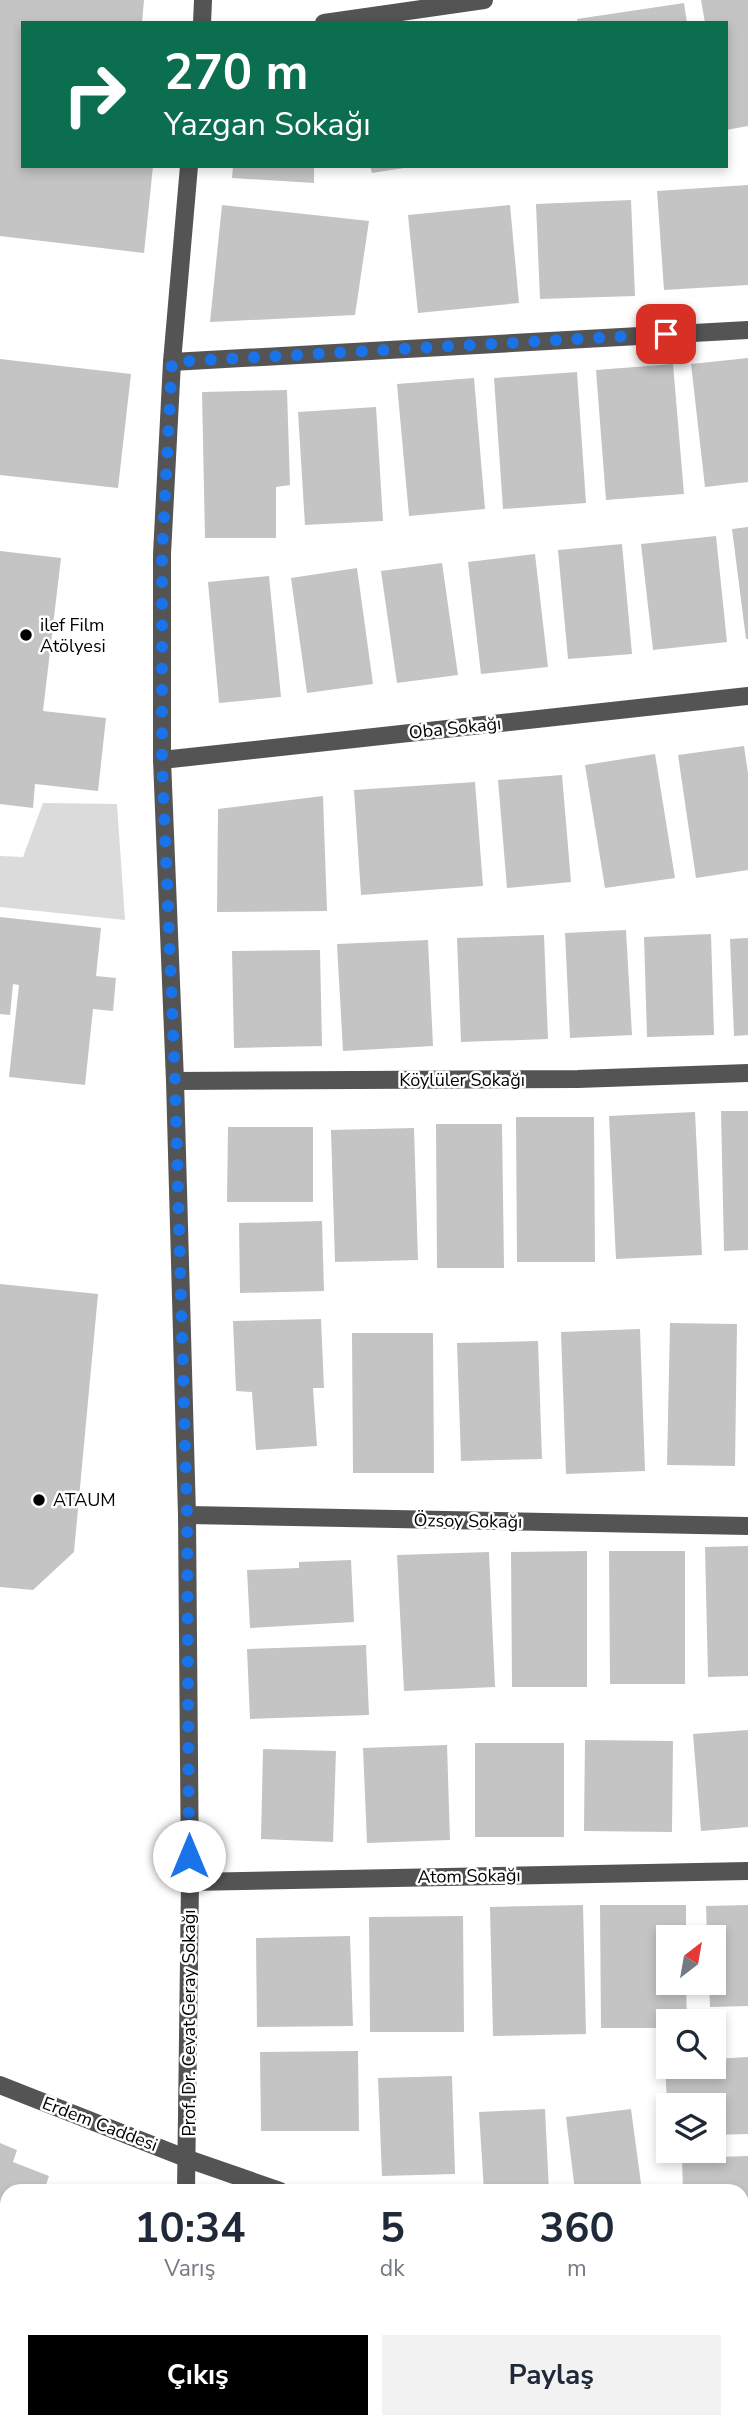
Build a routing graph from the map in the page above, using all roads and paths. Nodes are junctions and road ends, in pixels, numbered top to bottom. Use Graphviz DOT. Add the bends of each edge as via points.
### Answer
graph roads {
  1 [pos="203,0"];
  2 [pos="484,0"];
  3 [pos="202,21"];
  4 [pos="338,21"];
  5 [pos="189,168"];
  6 [pos="748,330"];
  7 [pos="172,362"];
  8 [pos="748,696"];
  9 [pos="162,760"];
  10 [pos="748,1073"];
  11 [pos="175,1081"];
  12 [pos="187,1515"];
  13 [pos="748,1526"];
  14 [pos="748,1871"];
  15 [pos="190,1882"];
  16 [pos="0,2085"];
  17 [pos="188,2159"];
  18 [pos="186,2184"];
  19 [pos="260,2184"];
  1 -- 3 [label="street"];
  2 -- 4 [label="street"];
  5 -- 7 [label="street, Prof. Dr. Cevat Geray Sokağı"];
  6 -- 7 [label="street"];
  7 -- 9 [label="street, Prof. Dr. Cevat Geray Sokağı" via="162,554"];
  8 -- 9 [label="street, Oba Sokağı"];
  9 -- 11 [label="street, Prof. Dr. Cevat Geray Sokağı"];
  10 -- 11 [label="street, Köylüler Sokağı" via="578,1079"];
  11 -- 12 [label="street, Prof. Dr. Cevat Geray Sokağı"];
  12 -- 13 [label="street, Özsoy Sokağı"];
  12 -- 15 [label="street, Prof. Dr. Cevat Geray Sokağı"];
  14 -- 15 [label="street, Atom Sokağı"];
  15 -- 17 [label="street, Prof. Dr. Cevat Geray Sokağı"];
  16 -- 17 [label="street, Erdem Caddesi"];
  17 -- 18 [label="street, Prof. Dr. Cevat Geray Sokağı"];
  17 -- 19 [label="street, Erdem Caddesi"];
}
